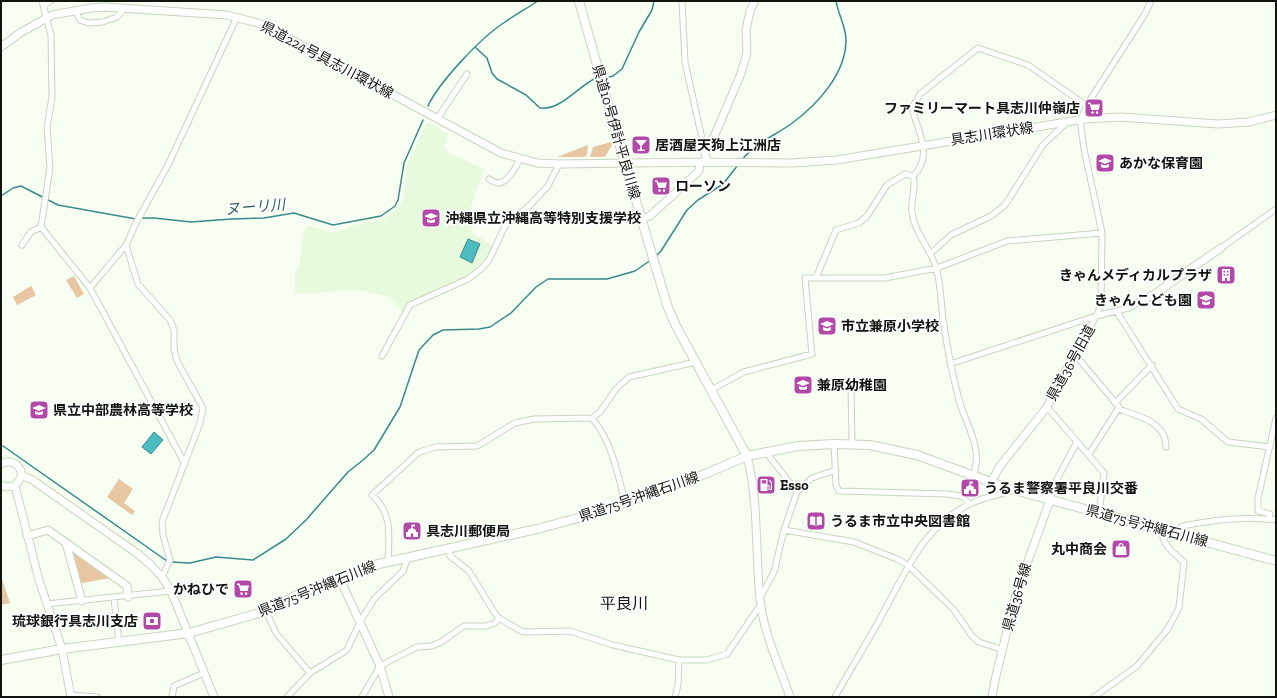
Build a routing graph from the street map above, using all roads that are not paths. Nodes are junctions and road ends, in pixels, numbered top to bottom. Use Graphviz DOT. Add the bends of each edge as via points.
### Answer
graph roads {
  1 [pos="51,1"];
  2 [pos="579,1"];
  3 [pos="682,1"];
  4 [pos="755,1"];
  5 [pos="1151,1"];
  6 [pos="43,3"];
  7 [pos="105,4"];
  8 [pos="125,8"];
  9 [pos="75,10"];
  10 [pos="237,17"];
  11 [pos="46,18"];
  12 [pos="1,47"];
  13 [pos="467,74"];
  14 [pos="1087,106"];
  15 [pos="1276,115"];
  16 [pos="437,119"];
  17 [pos="1080,120"];
  18 [pos="1066,122"];
  19 [pos="923,146"];
  20 [pos="704,148"];
  21 [pos="520,160"];
  22 [pos="704,162"];
  23 [pos="625,163"];
  24 [pos="559,164"];
  25 [pos="913,176"];
  26 [pos="489,179"];
  27 [pos="1276,209"];
  28 [pos="641,219"];
  29 [pos="41,227"];
  30 [pos="1102,233"];
  31 [pos="22,245"];
  32 [pos="126,245"];
  33 [pos="1221,248"];
  34 [pos="931,253"];
  35 [pos="937,268"];
  36 [pos="816,278"];
  37 [pos="90,288"];
  38 [pos="1139,302"];
  39 [pos="1117,312"];
  40 [pos="1096,316"];
  41 [pos="1080,344"];
  42 [pos="382,356"];
  43 [pos="1074,356"];
  44 [pos="696,362"];
  45 [pos="950,364"];
  46 [pos="1152,365"];
  47 [pos="851,384"];
  48 [pos="711,390"];
  49 [pos="1116,403"];
  50 [pos="1047,408"];
  51 [pos="1118,409"];
  52 [pos="592,418"];
  53 [pos="1276,418"];
  54 [pos="1077,442"];
  55 [pos="834,444"];
  56 [pos="852,444"];
  57 [pos="1270,446"];
  58 [pos="1166,447"];
  59 [pos="765,451"];
  60 [pos="1089,454"];
  61 [pos="1,455"];
  62 [pos="747,456"];
  63 [pos="4,463"];
  64 [pos="185,464"];
  65 [pos="836,470"];
  66 [pos="22,476"];
  67 [pos="973,476"];
  68 [pos="991,482"];
  69 [pos="1,485"];
  70 [pos="15,486"];
  71 [pos="1007,488"];
  72 [pos="797,492"];
  73 [pos="1050,500"];
  74 [pos="625,503"];
  75 [pos="970,504"];
  76 [pos="1099,513"];
  77 [pos="1269,519"];
  78 [pos="1276,520"];
  79 [pos="784,530"];
  80 [pos="1162,530"];
  81 [pos="1177,534"];
  82 [pos="27,536"];
  83 [pos="66,543"];
  84 [pos="449,548"];
  85 [pos="408,557"];
  86 [pos="1276,560"];
  87 [pos="388,561"];
  88 [pos="908,565"];
  89 [pos="162,577"];
  90 [pos="339,577"];
  91 [pos="171,591"];
  92 [pos="128,596"];
  93 [pos="114,598"];
  94 [pos="82,601"];
  95 [pos="760,601"];
  96 [pos="46,604"];
  97 [pos="266,611"];
  98 [pos="499,618"];
  99 [pos="360,622"];
  100 [pos="189,633"];
  101 [pos="119,643"];
  102 [pos="62,649"];
  103 [pos="1002,650"];
  104 [pos="1,660"];
  105 [pos="679,660"];
  106 [pos="380,666"];
  107 [pos="204,673"];
  108 [pos="310,673"];
  109 [pos="70,696"];
  110 [pos="97,697"];
  111 [pos="172,697"];
  112 [pos="214,697"];
  113 [pos="288,697"];
  114 [pos="362,697"];
  115 [pos="389,697"];
  116 [pos="675,697"];
  117 [pos="790,697"];
  118 [pos="834,697"];
  119 [pos="992,697"];
  120 [pos="1094,697"];
  1 -- 6 [label="street"];
  2 -- 23 [label="main road, 県道10号伊計平良川線"];
  3 -- 20 [label="street" via="685,62"];
  4 -- 20 [label="main road" via="746,30 747,53 740,76 714,137"];
  5 -- 14 [label="street"];
  6 -- 11 [label="street"];
  7 -- 8 [label="main road, 県道224号具志川環状線"];
  7 -- 9 [label="main road, 県道224号具志川環状線"];
  8 -- 9 [label="street" via="116,17 103,22 88,23 80,20"];
  8 -- 10 [label="main road, 県道224号具志川環状線"];
  9 -- 11 [label="main road, 県道224号具志川環状線"];
  10 -- 16 [label="main road, 県道224号具志川環状線" via="275,30"];
  10 -- 32 [label="street" via="167,167"];
  11 -- 12 [label="main road, 県道224号具志川環状線"];
  11 -- 29 [label="street" via="51,35 52,97 47,128 50,167"];
  13 -- 16 [label="street"];
  14 -- 17 [label="street"];
  14 -- 19 [label="street" via="1028,65 978,48 920,94 912,108"];
  15 -- 17 [label="main road, 具志川環状線" via="1250,122 1218,124 1121,117"];
  16 -- 21 [label="main road, 県道224号具志川環状線" via="501,153"];
  17 -- 18 [label="main road, 具志川環状線"];
  17 -- 30 [label="street"];
  18 -- 19 [label="main road, 具志川環状線"];
  18 -- 34 [label="street" via="1043,145 1005,205 991,216 951,235"];
  19 -- 22 [label="main road, 具志川環状線" via="816,162"];
  19 -- 25 [label="street" via="925,155 921,169"];
  20 -- 22 [label="main road"];
  21 -- 24 [label="main road, 県道224号具志川環状線"];
  21 -- 26 [label="street" via="512,174 503,181 498,183"];
  22 -- 23 [label="main road, 具志川環状線"];
  22 -- 28 [label="main road" via="699,171 650,216"];
  23 -- 24 [label="main road, 県道224号具志川環状線"];
  23 -- 28 [label="main road, 県道10号伊計平良川線"];
  24 -- 42 [label="street" via="548,186 505,226 489,260 481,269 468,279 410,305"];
  25 -- 34 [label="street" via="915,183 912,212 918,231"];
  25 -- 36 [label="street" via="905,174 887,185 867,216 859,222 836,230"];
  27 -- 33 [label="street, 県道36号旧道"];
  28 -- 44 [label="main road, 県道10号伊計平良川線" via="676,326"];
  29 -- 31 [label="street" via="31,232"];
  29 -- 37 [label="street"];
  30 -- 35 [label="street" via="1008,241"];
  30 -- 40 [label="street" via="1101,305"];
  32 -- 37 [label="street"];
  32 -- 64 [label="street" via="138,284 170,320 174,330 177,361 203,408"];
  33 -- 38 [label="main road, 県道36号旧道"];
  34 -- 35 [label="street"];
  35 -- 36 [label="street" via="885,278"];
  35 -- 45 [label="street"];
  36 -- 48 [label="street" via="805,278 812,354 744,372"];
  37 -- 64 [label="street"];
  38 -- 39 [label="street, 県道36号旧道"];
  39 -- 40 [label="street, 県道36号旧道"];
  39 -- 46 [label="street"];
  40 -- 41 [label="street, 県道36号旧道"];
  40 -- 45 [label="street"];
  41 -- 43 [label="main road, 県道36号旧道"];
  43 -- 49 [label="street"];
  43 -- 50 [label="main road, 県道36号旧道"];
  44 -- 48 [label="main road, 県道10号伊計平良川線"];
  44 -- 52 [label="street" via="629,377"];
  45 -- 67 [label="street" via="961,408 978,452"];
  46 -- 49 [label="street"];
  46 -- 57 [label="street" via="1178,410 1201,419 1228,442"];
  47 -- 56 [label="street"];
  48 -- 62 [label="main road, 県道10号伊計平良川線"];
  49 -- 51 [label="street"];
  50 -- 54 [label="street"];
  50 -- 68 [label="main road, 県道36号旧道" via="1000,466"];
  51 -- 58 [label="street" via="1140,416 1159,428 1166,440"];
  51 -- 60 [label="street"];
  52 -- 74 [label="street" via="600,427 612,454"];
  52 -- 87 [label="street" via="534,419 515,423 477,446 436,447 419,452 372,495 377,499 389,522"];
  53 -- 57 [label="street"];
  54 -- 60 [label="street"];
  54 -- 73 [label="street" via="1056,481"];
  55 -- 56 [label="main road, 県道75号沖縄石川線"];
  55 -- 59 [label="main road, 県道75号沖縄石川線"];
  55 -- 65 [label="street"];
  56 -- 67 [label="main road, 県道75号沖縄石川線" via="885,447 917,455"];
  57 -- 77 [label="street" via="1258,498 1258,511 1270,514"];
  59 -- 62 [label="main road, 県道75号沖縄石川線"];
  59 -- 72 [label="street"];
  60 -- 76 [label="street" via="1104,473"];
  61 -- 63 [label="main road"];
  62 -- 74 [label="main road, 県道75号沖縄石川線"];
  62 -- 95 [label="main road" via="757,524"];
  63 -- 66 [label="main road" via="18,465"];
  64 -- 89 [label="street" via="162,522 170,560"];
  65 -- 72 [label="street" via="812,478"];
  65 -- 75 [label="street" via="836,485 839,491 947,494 961,496"];
  66 -- 70 [label="main road"];
  66 -- 89 [label="main road" via="31,479 138,554"];
  67 -- 68 [label="main road, 県道75号沖縄石川線"];
  68 -- 71 [label="main road, 県道75号沖縄石川線"];
  69 -- 70 [label="main road"];
  70 -- 82 [label="main road"];
  71 -- 73 [label="main road, 県道75号沖縄石川線"];
  71 -- 75 [label="street" via="1004,493"];
  72 -- 79 [label="street"];
  73 -- 76 [label="main road, 県道75号沖縄石川線"];
  73 -- 103 [label="main road, 県道36号線" via="1016,594"];
  74 -- 84 [label="main road, 県道75号沖縄石川線" via="537,529"];
  75 -- 88 [label="street" via="926,538"];
  76 -- 80 [label="main road, 県道75号沖縄石川線"];
  77 -- 78 [label="street"];
  77 -- 81 [label="street" via="1208,521 1182,526"];
  79 -- 88 [label="street" via="854,542"];
  79 -- 95 [label="street" via="774,572"];
  80 -- 81 [label="main road, 県道75号沖縄石川線"];
  80 -- 120 [label="street" via="1162,539 1168,548 1184,562 1179,608 1167,630 1137,666"];
  81 -- 86 [label="main road, 県道75号沖縄石川線"];
  82 -- 83 [label="main road" via="48,530"];
  82 -- 96 [label="main road"];
  83 -- 92 [label="main road" via="127,586"];
  83 -- 94 [label="main road"];
  84 -- 85 [label="main road, 県道75号沖縄石川線"];
  84 -- 98 [label="street" via="450,556 469,572"];
  85 -- 87 [label="main road, 県道75号沖縄石川線"];
  85 -- 99 [label="street" via="403,571 374,600"];
  87 -- 90 [label="main road, 県道75号沖縄石川線"];
  88 -- 103 [label="street" via="954,610 972,636 979,642"];
  88 -- 118 [label="street"];
  89 -- 91 [label="main road"];
  90 -- 97 [label="main road, 県道75号沖縄石川線"];
  90 -- 99 [label="main road"];
  91 -- 92 [label="street"];
  91 -- 100 [label="main road"];
  92 -- 93 [label="street"];
  93 -- 94 [label="street"];
  93 -- 101 [label="street"];
  94 -- 96 [label="street"];
  95 -- 105 [label="street" via="728,654 707,660"];
  95 -- 117 [label="main road" via="769,637"];
  96 -- 102 [label="main road"];
  97 -- 100 [label="main road, 県道75号沖縄石川線"];
  97 -- 108 [label="street" via="276,633"];
  98 -- 105 [label="street" via="526,632 570,631 614,645"];
  98 -- 106 [label="street" via="495,623 486,626 464,626 441,642 432,646 417,647"];
  99 -- 106 [label="main road"];
  99 -- 108 [label="street" via="343,653"];
  100 -- 101 [label="main road, 県道75号沖縄石川線"];
  100 -- 107 [label="main road"];
  101 -- 102 [label="main road, 県道75号沖縄石川線"];
  102 -- 104 [label="main road, 県道75号沖縄石川線"];
  102 -- 109 [label="main road"];
  103 -- 119 [label="main road, 県道36号線"];
  105 -- 116 [label="street"];
  106 -- 114 [label="street"];
  106 -- 115 [label="main road"];
  107 -- 111 [label="street" via="174,686"];
  107 -- 112 [label="main road"];
  108 -- 113 [label="street"];
  109 -- 110 [label="street"];
}
